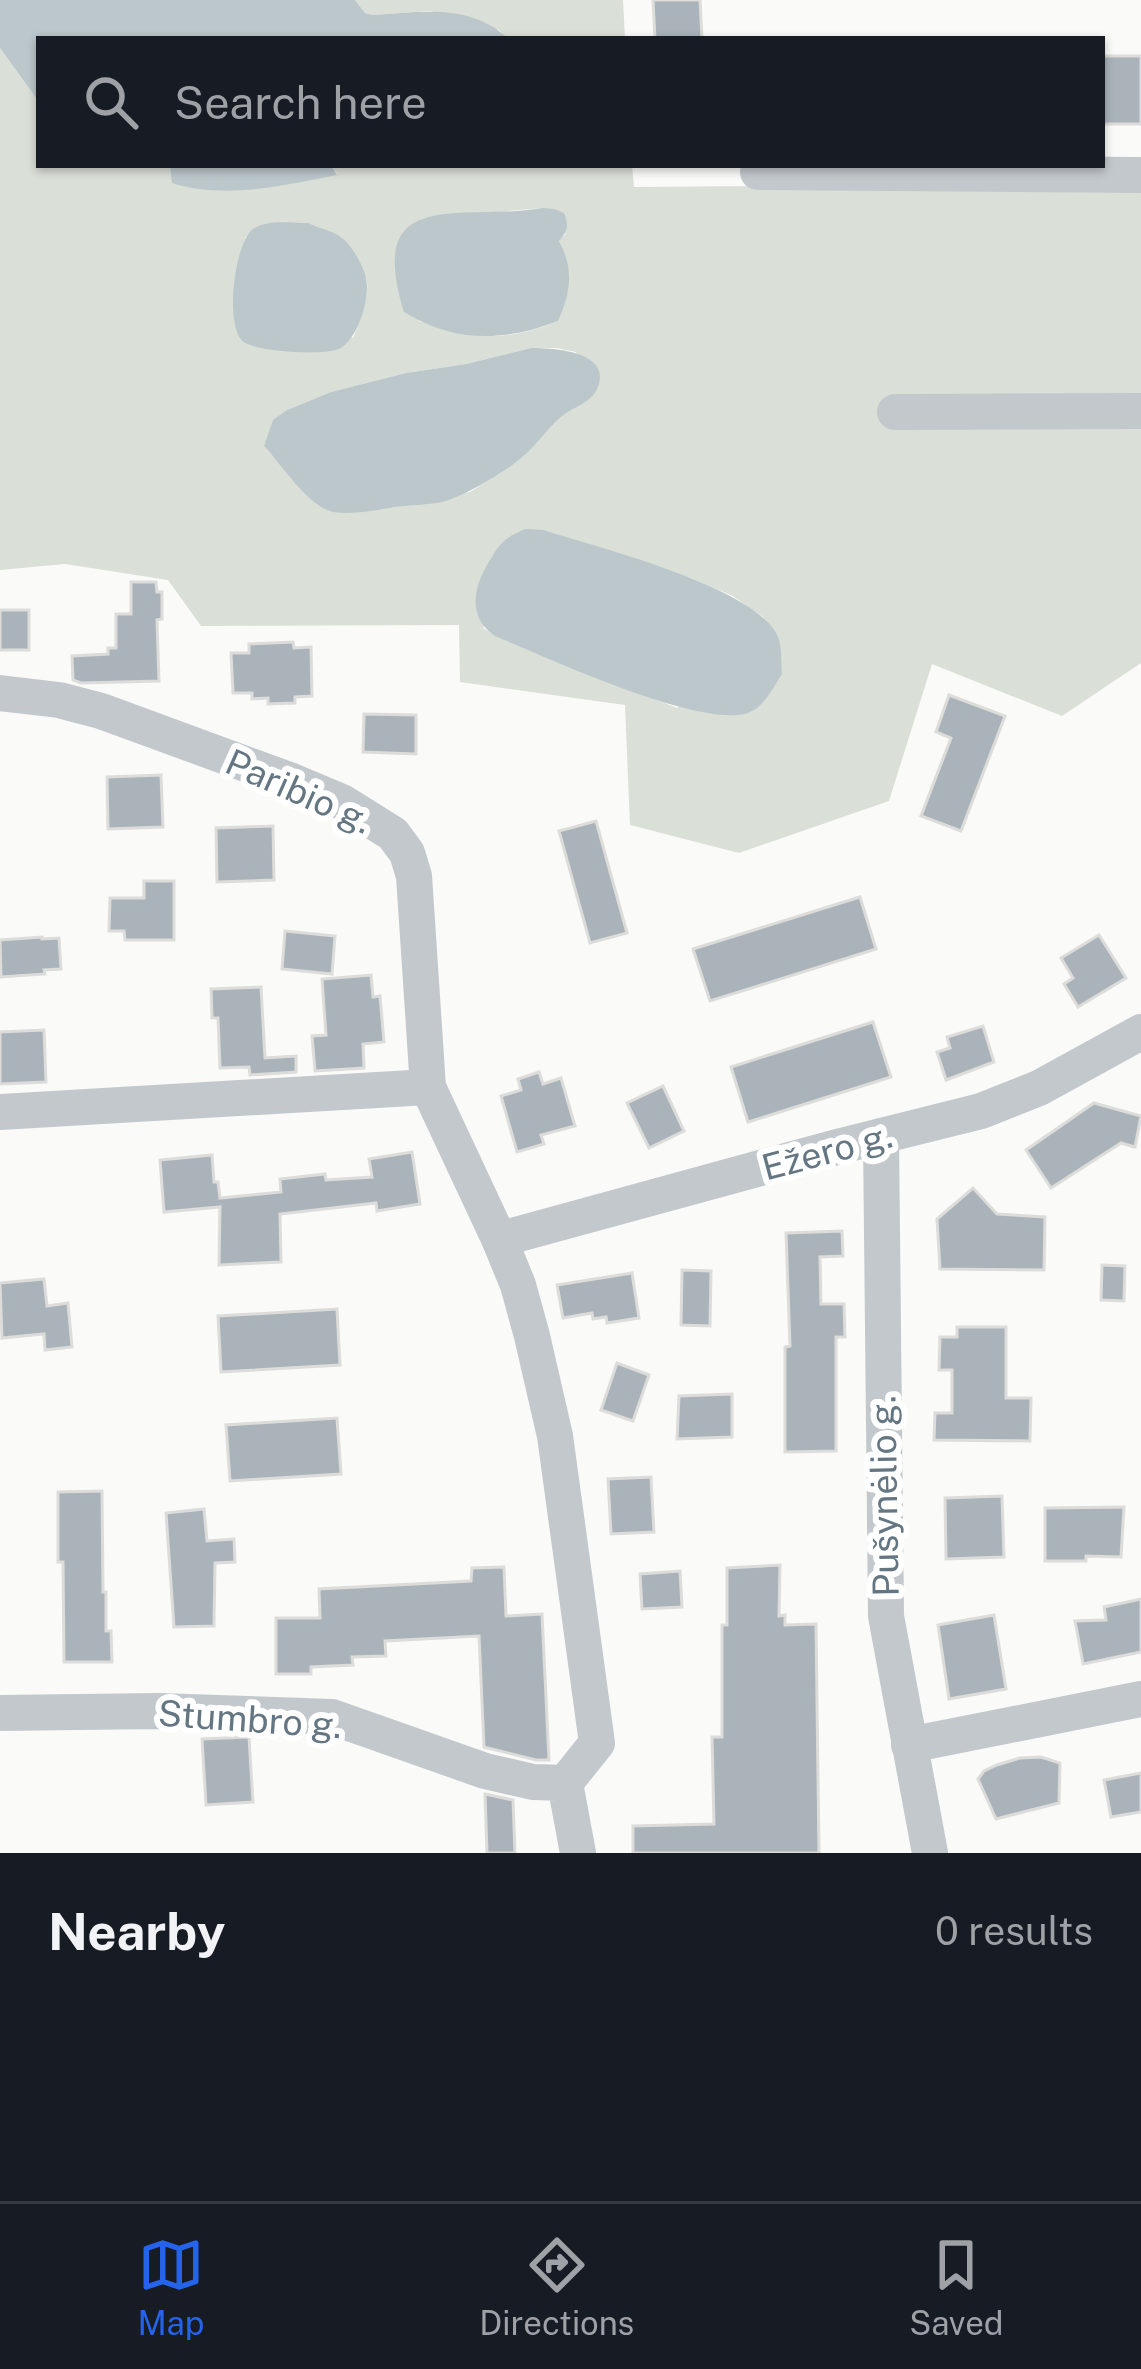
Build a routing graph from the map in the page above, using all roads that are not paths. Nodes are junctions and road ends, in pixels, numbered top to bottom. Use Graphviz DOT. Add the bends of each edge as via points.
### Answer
graph roads {
  1 [pos="758,172"];
  2 [pos="1141,175"];
  3 [pos="1141,411"];
  4 [pos="895,412"];
  5 [pos="0,693"];
  6 [pos="1141,1032"];
  7 [pos="428,1087"];
  8 [pos="0,1112"];
  9 [pos="881,1136"];
  10 [pos="500,1241"];
  11 [pos="1141,1699"];
  12 [pos="0,1713"];
  13 [pos="909,1745"];
  14 [pos="565,1783"];
  15 [pos="578,1853"];
  16 [pos="930,1853"];
  1 -- 2 [label="street"];
  3 -- 4 [label="street"];
  5 -- 7 [label="street, Paribio g." via="100,711 292,781 393,834 414,877"];
  6 -- 9 [label="street, Ežero g." via="1000,1104"];
  7 -- 8 [label="street"];
  7 -- 10 [label="street, Paribio g."];
  9 -- 10 [label="street, Ežero g."];
  9 -- 13 [label="street, Pušynėlio g." via="886,1616"];
  10 -- 14 [label="street, Paribio g." via="556,1436 597,1744"];
  11 -- 13 [label="street"];
  12 -- 14 [label="street, Stumbro g." via="332,1717 485,1772"];
  13 -- 16 [label="street, Pušynėlio g."];
  14 -- 15 [label="street"];
}
